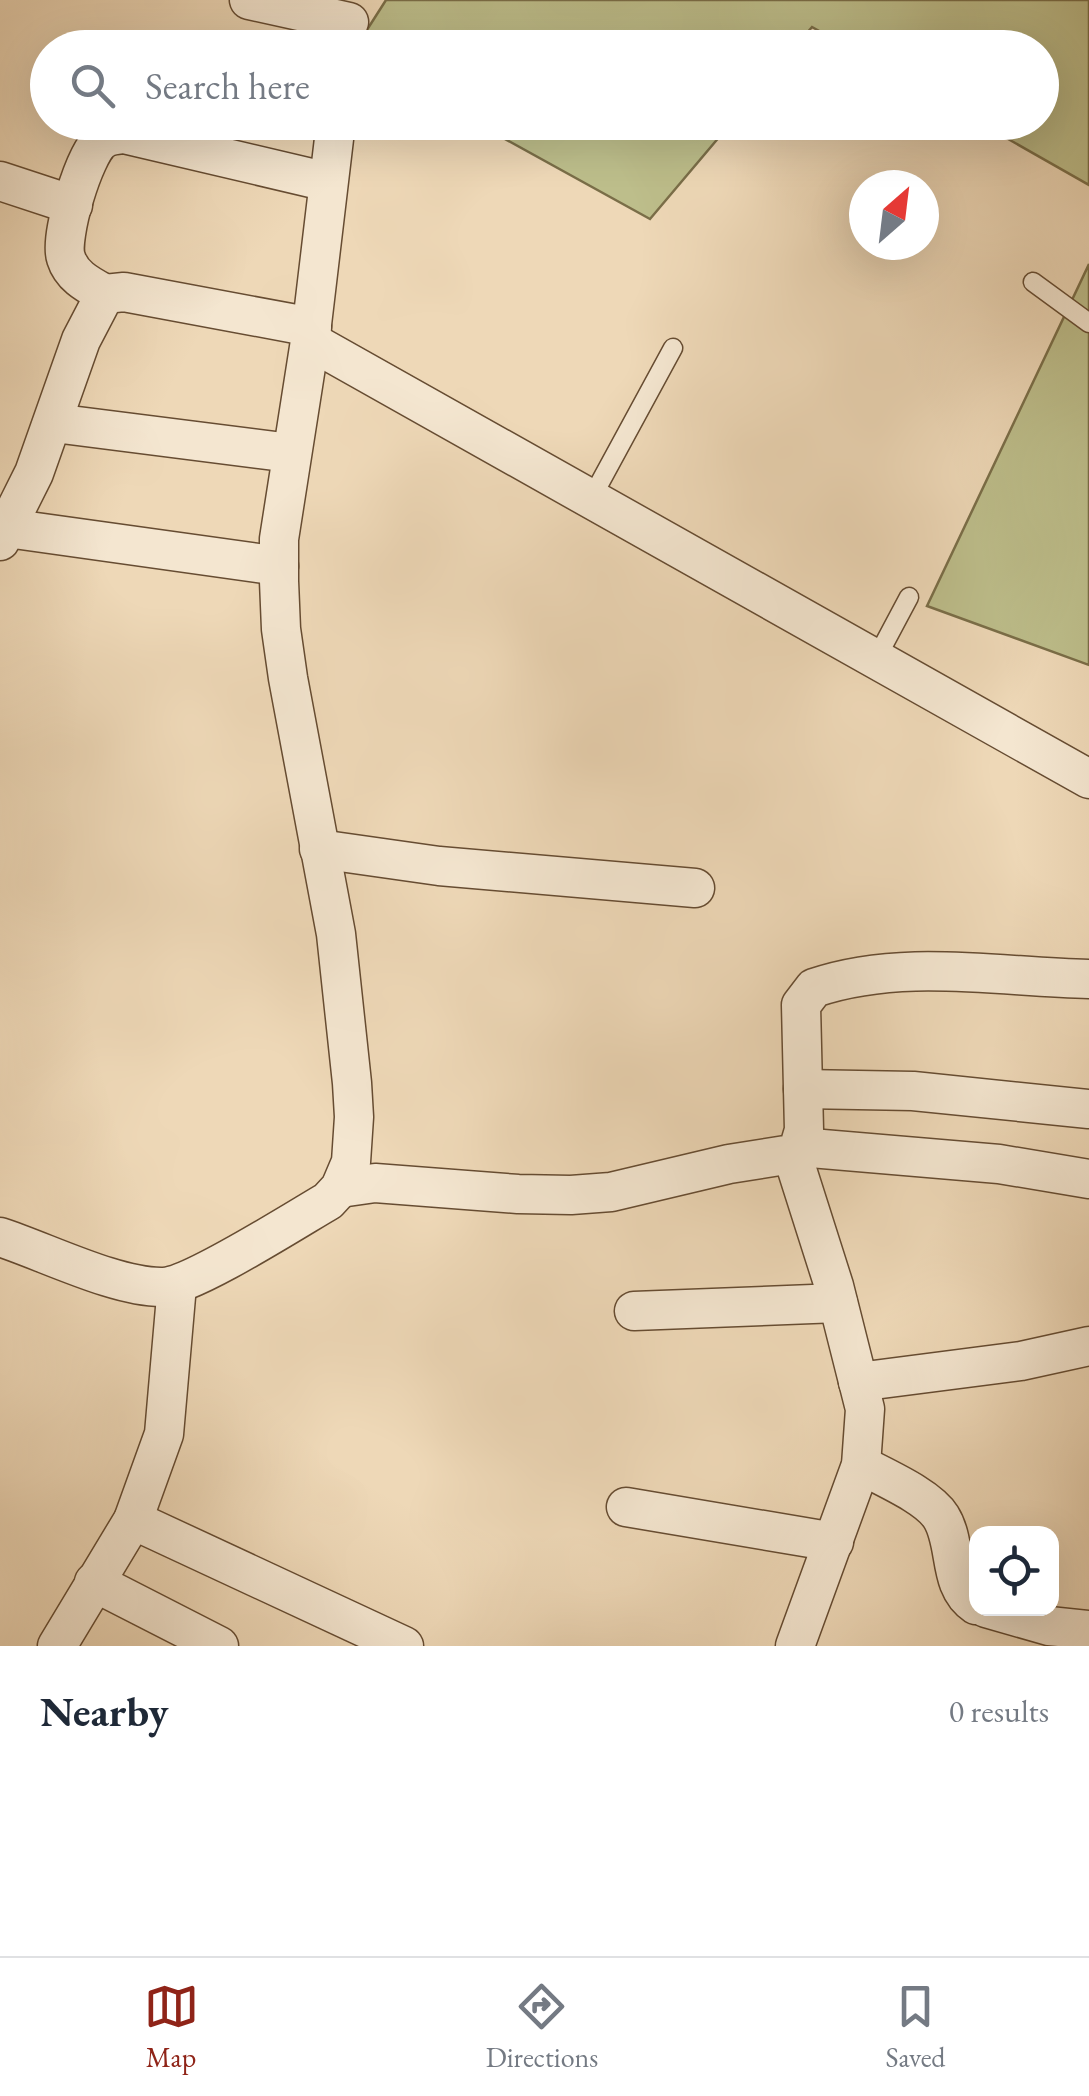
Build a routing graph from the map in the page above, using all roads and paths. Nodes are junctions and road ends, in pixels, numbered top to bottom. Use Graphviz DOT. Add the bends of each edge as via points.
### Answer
graph roads {
  1 [pos="249,0"];
  2 [pos="349,23"];
  3 [pos="103,140"];
  4 [pos="142,140"];
  5 [pos="334,140"];
  6 [pos="0,181"];
  7 [pos="328,182"];
  8 [pos="73,205"];
  9 [pos="1033,282"];
  10 [pos="106,294"];
  11 [pos="1089,322"];
  12 [pos="311,334"];
  13 [pos="672,348"];
  14 [pos="54,422"];
  15 [pos="290,453"];
  16 [pos="591,499"];
  17 [pos="3,535"];
  18 [pos="279,566"];
  19 [pos="909,596"];
  20 [pos="876,660"];
  21 [pos="1089,779"];
  22 [pos="319,849"];
  23 [pos="695,888"];
  24 [pos="1089,978"];
  25 [pos="803,1089"];
  26 [pos="1089,1109"];
  27 [pos="796,1151"];
  28 [pos="1089,1179"];
  29 [pos="340,1188"];
  30 [pos="0,1237"];
  31 [pos="177,1285"];
  32 [pos="838,1304"];
  33 [pos="634,1310"];
  34 [pos="1089,1346"];
  35 [pos="858,1382"];
  36 [pos="861,1465"];
  37 [pos="626,1507"];
  38 [pos="133,1520"];
  39 [pos="834,1542"];
  40 [pos="94,1582"];
  41 [pos="969,1599"];
  42 [pos="1014,1616"];
  43 [pos="1089,1630"];
  44 [pos="57,1646"];
  45 [pos="219,1646"];
  46 [pos="404,1646"];
  47 [pos="796,1646"];
  1 -- 2 [label="street"];
  3 -- 8 [label="street"];
  4 -- 7 [label="street"];
  5 -- 7 [label="street"];
  6 -- 8 [label="street"];
  7 -- 12 [label="street"];
  8 -- 10 [label="street" via="65,257 79,278"];
  9 -- 11 [label="lane"];
  10 -- 12 [label="street" via="124,292"];
  10 -- 14 [label="street"];
  12 -- 15 [label="street"];
  12 -- 16 [label="street"];
  13 -- 16 [label="lane"];
  14 -- 15 [label="street"];
  14 -- 17 [label="street"];
  15 -- 18 [label="street"];
  16 -- 20 [label="street"];
  17 -- 18 [label="street"];
  18 -- 22 [label="street" via="284,651"];
  19 -- 20 [label="lane"];
  20 -- 21 [label="street"];
  22 -- 23 [label="street"];
  22 -- 29 [label="street" via="336,934 352,1084 354,1142"];
  24 -- 25 [label="street" via="931,971 814,988 801,1005"];
  25 -- 26 [label="street" via="913,1091"];
  25 -- 27 [label="street" via="804,1130"];
  27 -- 28 [label="street" via="1000,1164"];
  27 -- 29 [label="street" via="611,1192 410,1184"];
  27 -- 32 [label="street"];
  29 -- 31 [label="street" via="328,1201"];
  30 -- 31 [label="street" via="118,1279"];
  31 -- 38 [label="street" via="164,1434"];
  32 -- 33 [label="street"];
  32 -- 35 [label="street"];
  34 -- 35 [label="street"];
  35 -- 36 [label="street" via="866,1408"];
  36 -- 39 [label="street"];
  36 -- 41 [label="street" via="942,1518"];
  37 -- 39 [label="street"];
  38 -- 40 [label="street"];
  38 -- 46 [label="street"];
  39 -- 47 [label="street"];
  40 -- 44 [label="street"];
  40 -- 45 [label="street"];
  42 -- 43 [label="street"];
}
